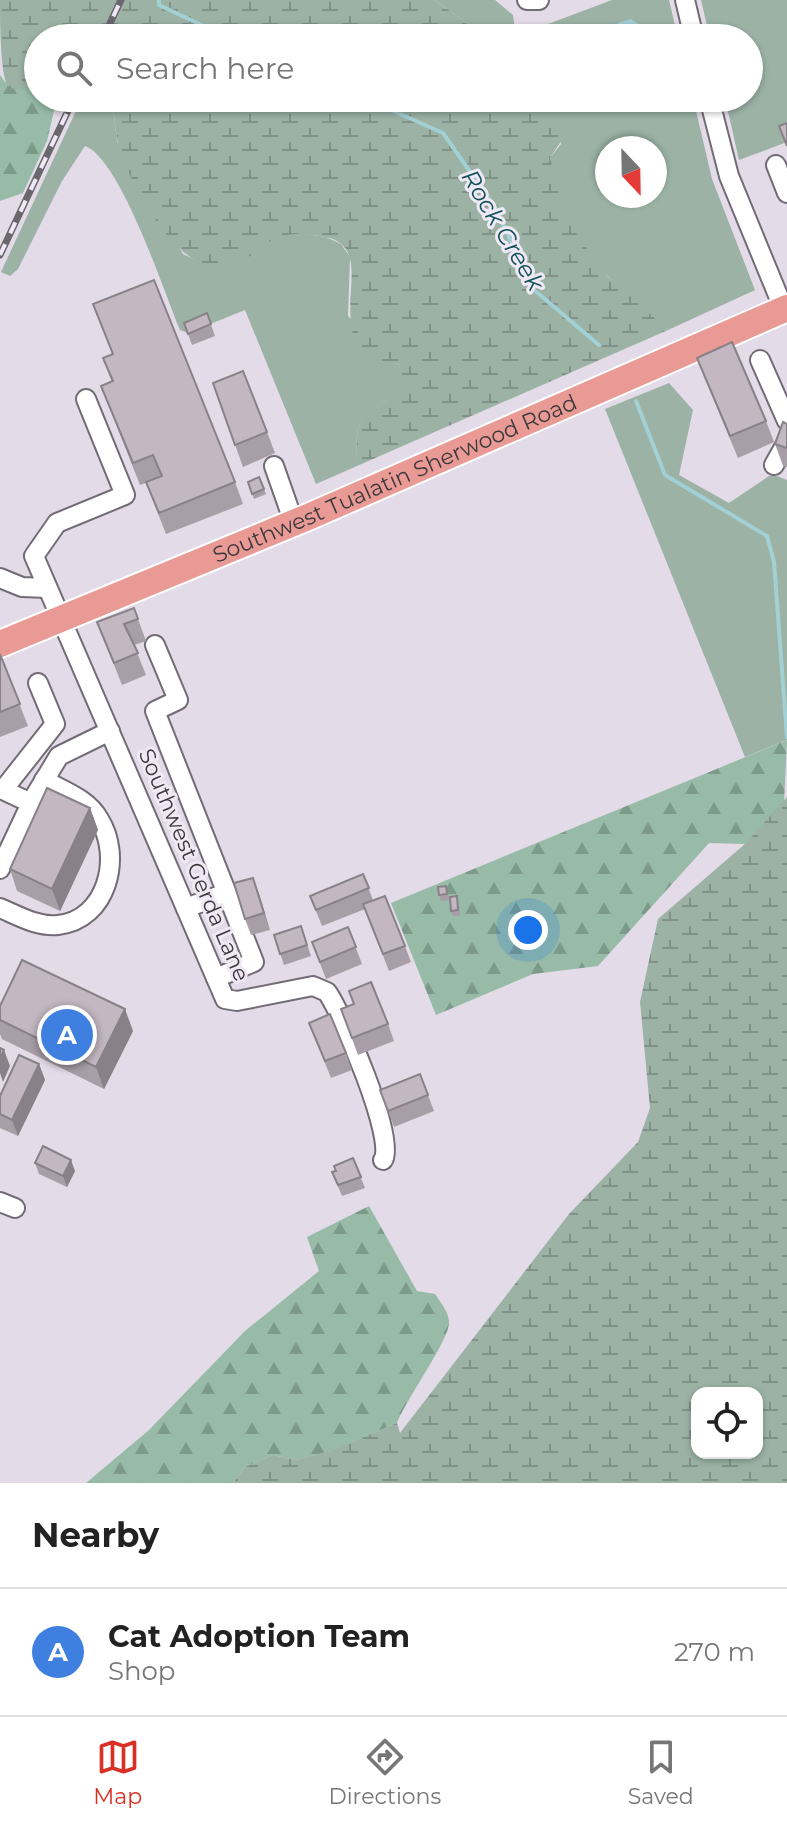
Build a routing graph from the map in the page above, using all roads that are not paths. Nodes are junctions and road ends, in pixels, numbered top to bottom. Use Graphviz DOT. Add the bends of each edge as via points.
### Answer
graph roads {
  1 [pos="527,0"];
  2 [pos="539,0"];
  3 [pos="685,0"];
  4 [pos="691,24"];
  5 [pos="713,112"];
  6 [pos="776,165"];
  7 [pos="787,193"];
  8 [pos="785,309"];
  9 [pos="760,360"];
  10 [pos="86,399"];
  11 [pos="787,421"];
  12 [pos="787,442"];
  13 [pos="774,465"];
  14 [pos="274,466"];
  15 [pos="294,523"];
  16 [pos="0,578"];
  17 [pos="47,588"];
  18 [pos="61,619"];
  19 [pos="0,644"];
  20 [pos="155,645"];
  21 [pos="38,683"];
  22 [pos="110,731"];
  23 [pos="44,780"];
  24 [pos="1,790"];
  25 [pos="31,803"];
  26 [pos="6,841"];
  27 [pos="0,869"];
  28 [pos="226,893"];
  29 [pos="0,908"];
  30 [pos="186,908"];
  31 [pos="216,978"];
  32 [pos="383,1160"];
  1 -- 2 [label="street"];
  3 -- 4 [label="street"];
  5 -- 8 [label="street" via="729,176"];
  6 -- 7 [label="street"];
  8 -- 15 [label="highway, Southwest Tualatin Sherwood Road"];
  9 -- 11 [label="street"];
  10 -- 17 [label="street, Southwest Gerda Lane" via="125,495 57,523 34,556"];
  12 -- 13 [label="street"];
  14 -- 15 [label="street"];
  15 -- 18 [label="highway, Southwest Tualatin Sherwood Road"];
  16 -- 17 [label="street" via="22,587"];
  17 -- 18 [label="street, Southwest Gerda Lane"];
  18 -- 19 [label="highway, Southwest Tualatin Sherwood Road"];
  18 -- 22 [label="street, Southwest Gerda Lane"];
  20 -- 28 [label="street" via="178,700 155,711"];
  21 -- 24 [label="street" via="55,724"];
  22 -- 23 [label="street" via="59,756"];
  22 -- 30 [label="street, Southwest Gerda Lane"];
  23 -- 25 [label="street"];
  23 -- 29 [label="street" via="81,800 99,818 112,870 87,916 78,920 38,924"];
  24 -- 25 [label="street"];
  25 -- 26 [label="street"];
  26 -- 27 [label="street"];
  28 -- 30 [label="street"];
  28 -- 31 [label="street" via="254,962"];
  30 -- 31 [label="street, Southwest Gerda Lane"];
  31 -- 32 [label="street, Southwest Gerda Lane" via="225,999 237,1001 313,986 327,992 380,1116 388,1150"];
}
